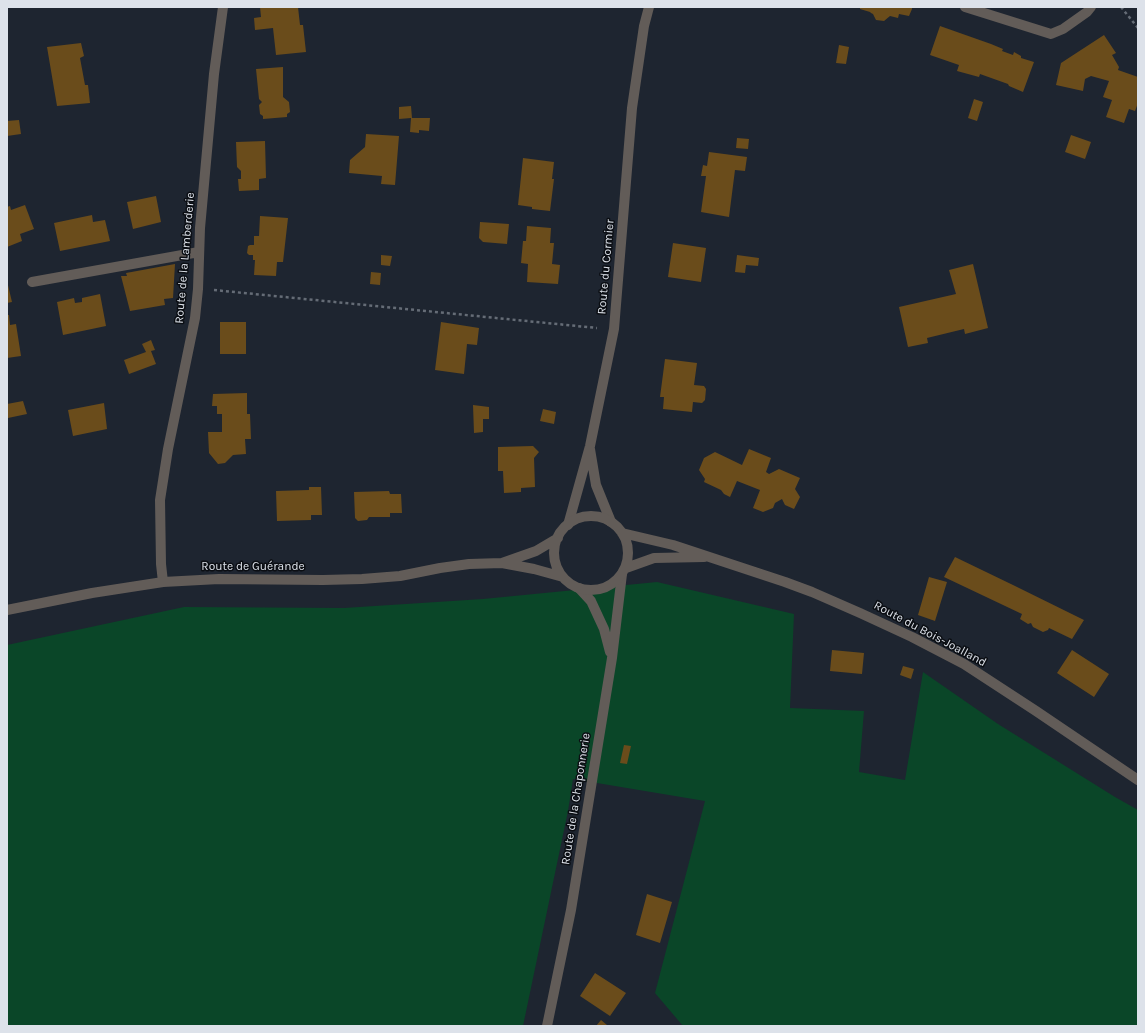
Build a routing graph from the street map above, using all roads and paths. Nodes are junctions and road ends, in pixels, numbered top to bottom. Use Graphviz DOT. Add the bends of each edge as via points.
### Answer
graph roads {
  1 [pos="223,7"];
  2 [pos="649,7"];
  3 [pos="965,7"];
  4 [pos="1091,7"];
  5 [pos="1121,7"];
  6 [pos="1138,28"];
  7 [pos="199,252"];
  8 [pos="32,282"];
  9 [pos="198,288"];
  10 [pos="614,330"];
  11 [pos="590,446"];
  12 [pos="610,522"];
  13 [pos="568,525"];
  14 [pos="622,533"];
  15 [pos="558,538"];
  16 [pos="713,557"];
  17 [pos="502,563"];
  18 [pos="624,571"];
  19 [pos="563,577"];
  20 [pos="163,582"];
  21 [pos="579,588"];
  22 [pos="7,610"];
  23 [pos="612,658"];
  24 [pos="1138,780"];
  25 [pos="547,1026"];
  1 -- 7 [label="street, Route de la Lamberderie" via="214,74"];
  2 -- 10 [label="street, Route du Cormier" via="632,108"];
  3 -- 4 [label="street" via="1051,34 1062,29"];
  5 -- 6 [label="path"];
  7 -- 8 [label="street"];
  7 -- 9 [label="street, Route de la Lamberderie"];
  9 -- 10 [label="path"];
  9 -- 20 [label="street, Route de la Lamberderie" via="195,318 160,500"];
  10 -- 11 [label="street, Route du Cormier"];
  11 -- 12 [label="street" via="596,485"];
  11 -- 13 [label="street, Route du Cormier"];
  12 -- 13 [label="street" via="600,517 588,517 577,519"];
  12 -- 14 [label="street"];
  13 -- 15 [label="street"];
  14 -- 16 [label="street, Route du Bois-Joalland" via="674,544"];
  14 -- 18 [label="street" via="627,544 628,556"];
  15 -- 17 [label="street, Route de Guérande" via="536,551"];
  15 -- 19 [label="street" via="555,546 556,562"];
  16 -- 18 [label="street, Route du Bois-Joalland" via="654,558"];
  16 -- 24 [label="street, Route du Bois-Joalland" via="812,592 893,628 964,664"];
  17 -- 19 [label="street, Route de Guérande"];
  17 -- 20 [label="street, Route de Guérande" via="469,564 400,576 323,580 219,579"];
  18 -- 21 [label="street" via="614,582 603,588"];
  18 -- 23 [label="street, Route de la Chaponnerie"];
  19 -- 21 [label="street"];
  20 -- 22 [label="street, Route de Guérande"];
  21 -- 23 [label="street" via="591,601 604,628"];
  23 -- 25 [label="street, Route de la Chaponnerie" via="571,910"];
}
